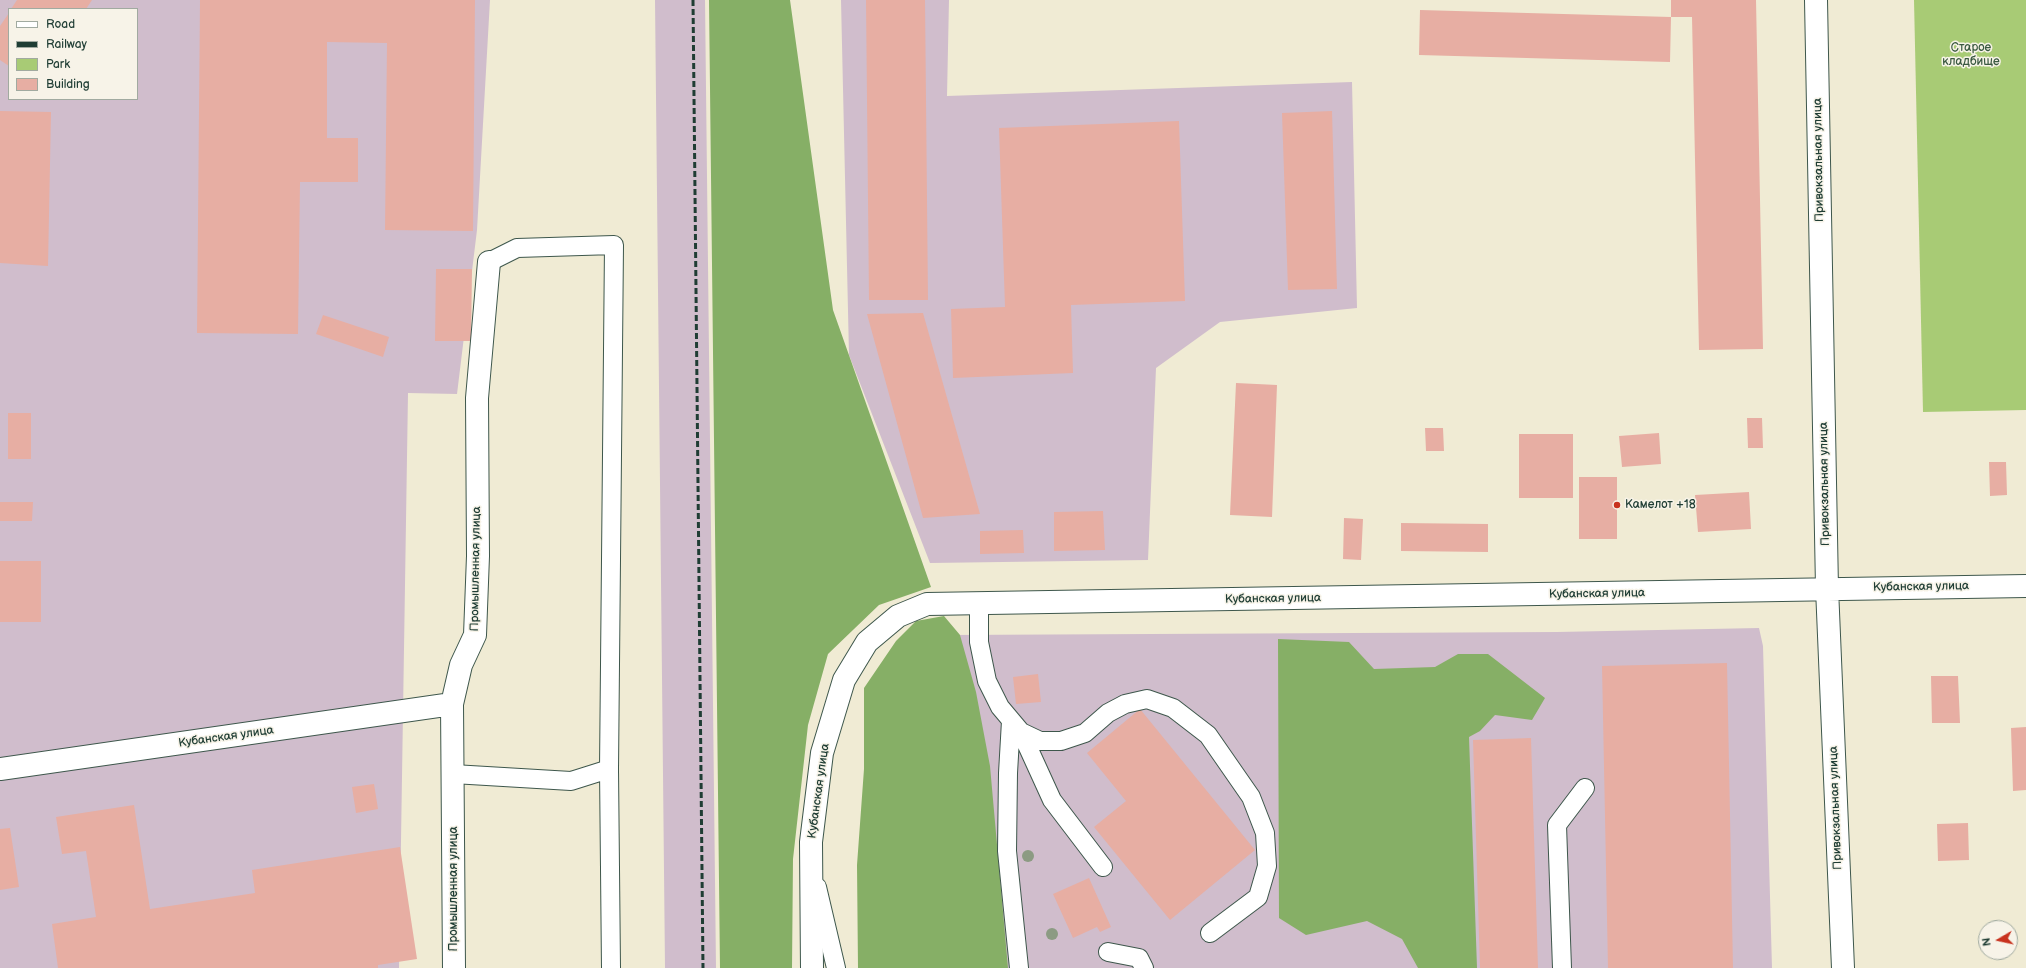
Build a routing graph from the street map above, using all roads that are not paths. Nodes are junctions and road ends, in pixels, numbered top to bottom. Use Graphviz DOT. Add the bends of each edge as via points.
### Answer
graph roads {
  1 [pos="1816,0"];
  2 [pos="490,262"];
  3 [pos="2026,586"];
  4 [pos="1827,588"];
  5 [pos="979,603"];
  6 [pos="452,704"];
  7 [pos="1016,726"];
  8 [pos="0,769"];
  9 [pos="609,769"];
  10 [pos="453,774"];
  11 [pos="1585,788"];
  12 [pos="811,866"];
  13 [pos="1103,867"];
  14 [pos="1210,933"];
  15 [pos="1108,952"];
  16 [pos="454,968"];
  17 [pos="611,968"];
  18 [pos="812,968"];
  19 [pos="836,968"];
  20 [pos="1019,968"];
  21 [pos="1144,968"];
  22 [pos="1562,968"];
  23 [pos="1843,968"];
  1 -- 4 [label="street, Привокзальная улица"];
  2 -- 6 [label="street, Промышленная улица" via="477,398 478,556 475,635 461,665"];
  2 -- 9 [label="lane" via="517,248 614,245"];
  3 -- 4 [label="street, Кубанская улица"];
  4 -- 5 [label="street, Кубанская улица" via="1757,592"];
  4 -- 23 [label="street, Привокзальная улица"];
  5 -- 7 [label="lane" via="979,642 987,681 1000,707"];
  5 -- 12 [label="street, Кубанская улица" via="927,604 898,616 867,642 844,680 822,753 811,842"];
  6 -- 8 [label="street, Кубанская улица"];
  6 -- 10 [label="street, Промышленная улица"];
  7 -- 13 [label="lane" via="1052,800"];
  7 -- 14 [label="lane" via="1040,741 1061,742 1085,733 1108,713 1125,704 1147,699 1173,708 1208,735 1251,797 1265,833 1267,866 1258,897"];
  7 -- 20 [label="lane" via="1008,773 1008,852"];
  9 -- 10 [label="lane" via="571,781"];
  9 -- 17 [label="lane"];
  10 -- 16 [label="street, Промышленная улица"];
  11 -- 22 [label="lane" via="1557,825"];
  12 -- 18 [label="street, Кубанская улица"];
  12 -- 19 [label="lane"];
  15 -- 21 [label="lane" via="1139,958"];
}
